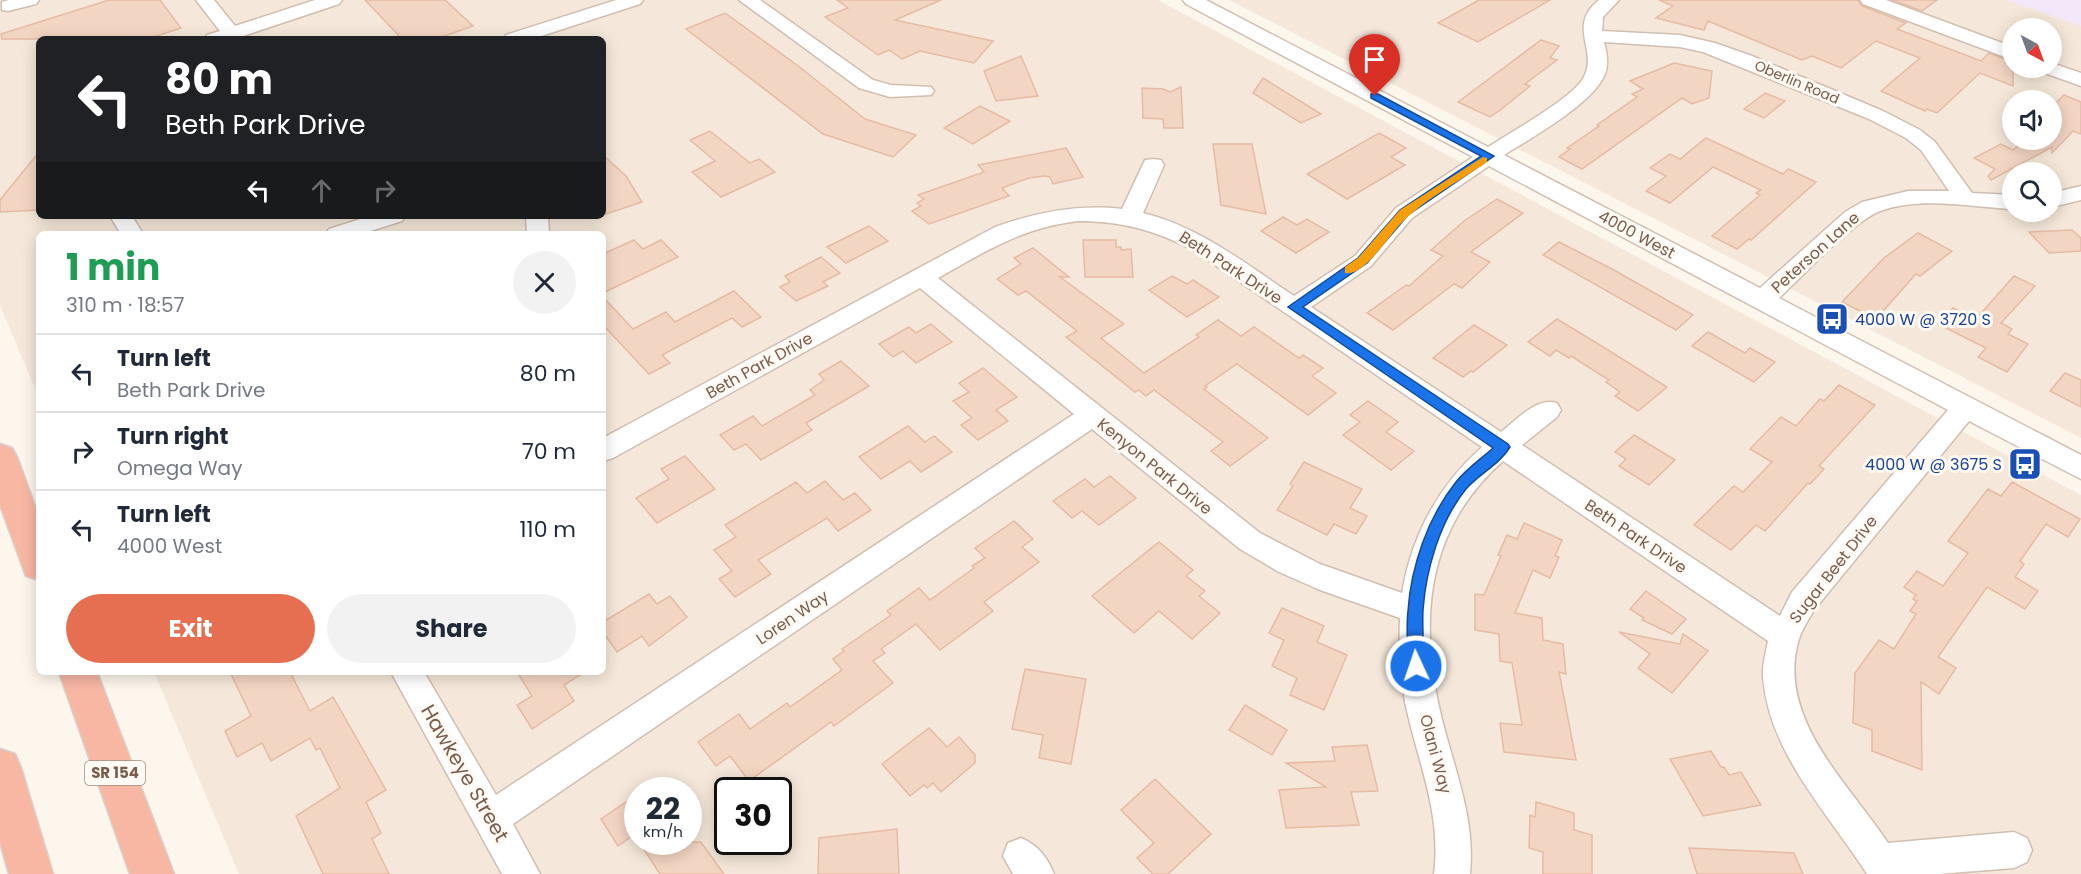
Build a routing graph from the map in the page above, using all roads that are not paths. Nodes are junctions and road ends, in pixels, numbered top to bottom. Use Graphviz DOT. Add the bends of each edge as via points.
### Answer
graph roads {
  1 [pos="30,0"];
  2 [pos="205,0"];
  3 [pos="333,0"];
  4 [pos="634,0"];
  5 [pos="748,0"];
  6 [pos="1192,0"];
  7 [pos="1610,0"];
  8 [pos="1869,0"];
  9 [pos="8,6"];
  10 [pos="226,36"];
  11 [pos="230,36"];
  12 [pos="522,36"];
  13 [pos="1593,36"];
  14 [pos="2002,50"];
  15 [pos="2062,73"];
  16 [pos="2081,80"];
  17 [pos="924,91"];
  18 [pos="1489,156"];
  19 [pos="1153,165"];
  20 [pos="2081,193"];
  21 [pos="2062,198"];
  22 [pos="1966,200"];
  23 [pos="2002,202"];
  24 [pos="1130,217"];
  25 [pos="384,219"];
  26 [pos="346,231"];
  27 [pos="921,276"];
  28 [pos="1762,300"];
  29 [pos="1294,307"];
  30 [pos="1965,407"];
  31 [pos="1548,410"];
  32 [pos="1093,415"];
  33 [pos="1503,447"];
  34 [pos="606,449"];
  35 [pos="0,457"];
  36 [pos="2081,468"];
  37 [pos="36,557"];
  38 [pos="1415,610"];
  39 [pos="1784,635"];
  40 [pos="79,675"];
  41 [pos="409,675"];
  42 [pos="0,768"];
  43 [pos="491,819"];
  44 [pos="2014,850"];
  45 [pos="1885,868"];
  46 [pos="31,874"];
  47 [pos="152,874"];
  48 [pos="522,874"];
  49 [pos="1452,874"];
  1 -- 9 [label="street"];
  2 -- 10 [label="street"];
  3 -- 11 [label="street"];
  4 -- 12 [label="street"];
  5 -- 17 [label="street" via="866,84 890,91"];
  6 -- 18 [label="street, 4000 West"];
  7 -- 13 [label="street" via="1593,15"];
  8 -- 14 [label="street"];
  13 -- 18 [label="street" via="1596,71 1584,90"];
  13 -- 22 [label="street, Oberlin Road" via="1708,47 1876,115 1928,146"];
  15 -- 16 [label="street"];
  18 -- 28 [label="street, 4000 West"];
  18 -- 29 [label="street" via="1404,213 1363,261"];
  19 -- 24 [label="street"];
  20 -- 21 [label="street"];
  22 -- 23 [label="street, Peterson Lane"];
  22 -- 28 [label="street, Peterson Lane" via="1899,199 1865,207"];
  24 -- 27 [label="street, Beth Park Drive" via="1080,213 1032,221"];
  24 -- 29 [label="street, Beth Park Drive" via="1189,237"];
  25 -- 26 [label="street"];
  27 -- 32 [label="street, Kenyon Park Drive"];
  27 -- 34 [label="street, Beth Park Drive"];
  28 -- 30 [label="street, 4000 West"];
  29 -- 33 [label="street, Beth Park Drive"];
  30 -- 36 [label="street, 4000 West"];
  30 -- 39 [label="street, Sugar Beet Drive" via="1803,601"];
  31 -- 33 [label="street, Olani Way"];
  32 -- 38 [label="street, Kenyon Park Drive" via="1229,526 1271,554 1351,590"];
  32 -- 43 [label="street, Loren Way"];
  33 -- 38 [label="street, Olani Way" via="1462,484 1446,509 1430,543"];
  33 -- 39 [label="street, Beth Park Drive"];
  35 -- 37 [label="highway"];
  38 -- 49 [label="street, Olani Way" via="1418,683 1454,836"];
  39 -- 45 [label="street, Sugar Beet Drive" via="1779,653 1781,692 1795,736 1824,786"];
  40 -- 47 [label="highway, SR 154"];
  41 -- 43 [label="street, Hawkeye Street"];
  42 -- 46 [label="highway"];
  43 -- 48 [label="street, Hawkeye Street"];
  44 -- 45 [label="street"];
}
